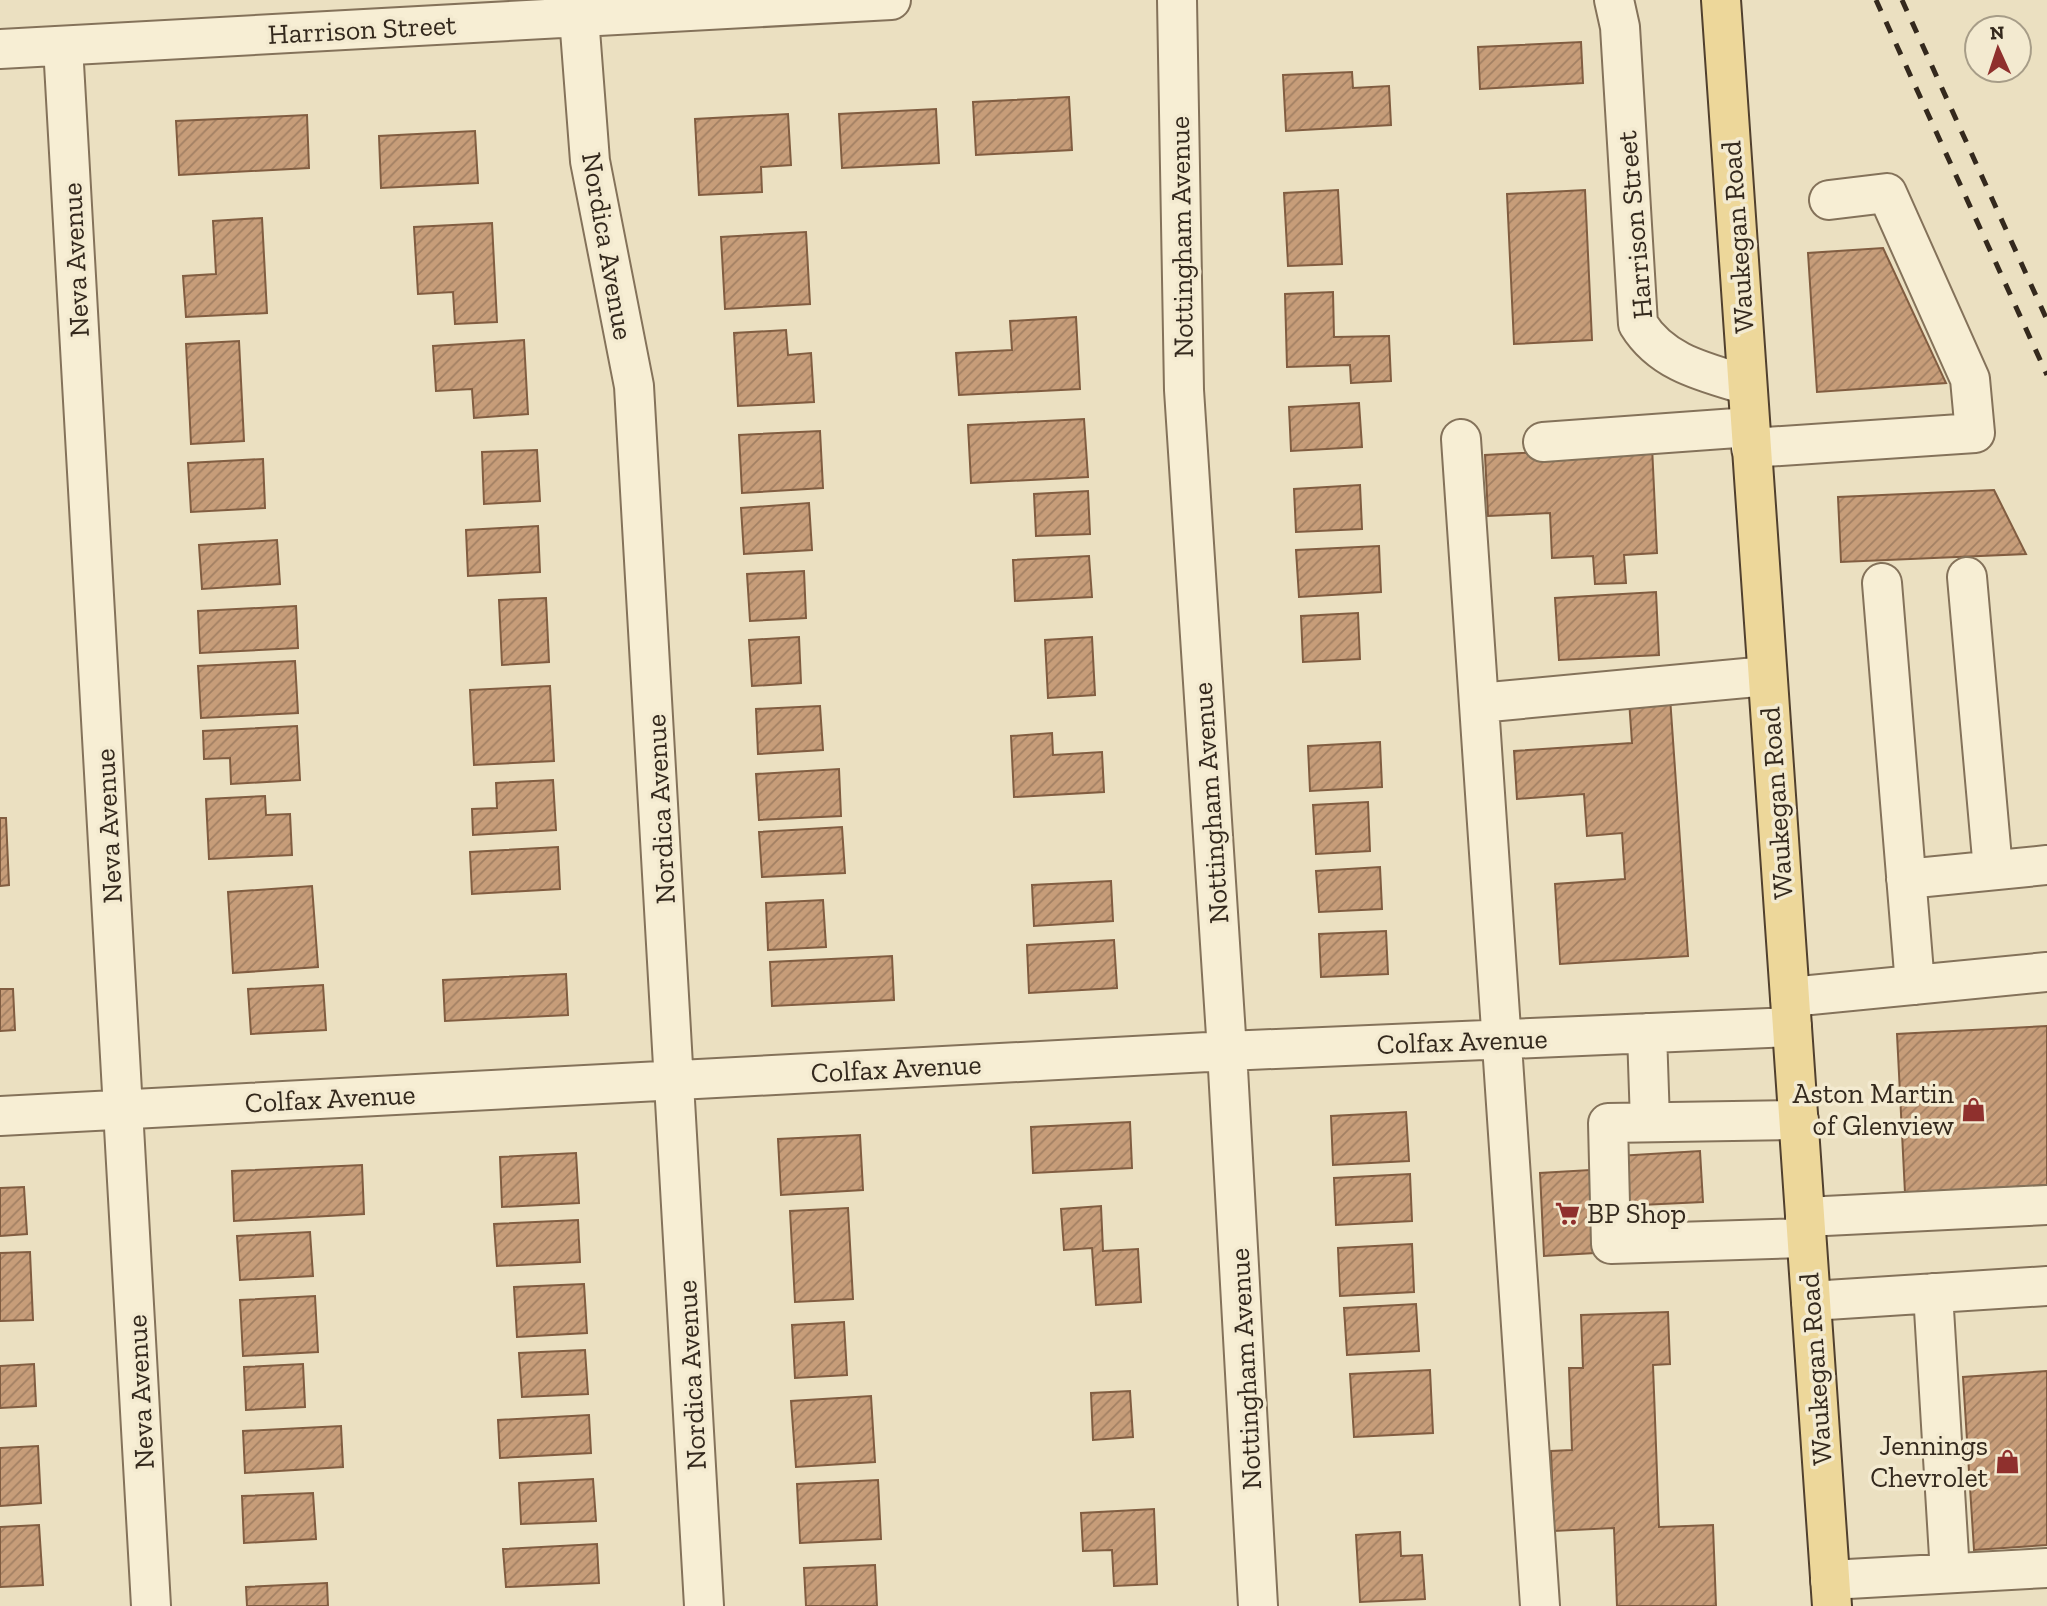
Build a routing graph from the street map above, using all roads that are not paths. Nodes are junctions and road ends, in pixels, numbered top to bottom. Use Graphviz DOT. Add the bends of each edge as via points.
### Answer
graph roads {
  1 [pos="891,0"];
  2 [pos="1177,0"];
  3 [pos="1614,0"];
  4 [pos="1721,0"];
  5 [pos="579,17"];
  6 [pos="63,46"];
  7 [pos="0,49"];
  8 [pos="1829,200"];
  9 [pos="1747,385"];
  10 [pos="1751,438"];
  11 [pos="1461,439"];
  12 [pos="1543,442"];
  13 [pos="1967,577"];
  14 [pos="1882,583"];
  15 [pos="1767,676"];
  16 [pos="1479,703"];
  17 [pos="2047,865"];
  18 [pos="1993,870"];
  19 [pos="1906,879"];
  20 [pos="2047,972"];
  21 [pos="1915,985"];
  22 [pos="1791,1012"];
  23 [pos="1647,1033"];
  24 [pos="1501,1039"];
  25 [pos="1227,1051"];
  26 [pos="675,1079"];
  27 [pos="124,1110"];
  28 [pos="0,1116"];
  29 [pos="1798,1120"];
  30 [pos="1650,1122"];
  31 [pos="2047,1205"];
  32 [pos="1806,1228"];
  33 [pos="2047,1286"];
  34 [pos="1933,1293"];
  35 [pos="1811,1301"];
  36 [pos="2047,1568"];
  37 [pos="1950,1573"];
  38 [pos="1831,1593"];
  39 [pos="151,1606"];
  40 [pos="704,1606"];
  41 [pos="1258,1606"];
  42 [pos="1540,1606"];
  1 -- 5 [label="street, Harrison Street"];
  2 -- 25 [label="street, Nottingham Avenue" via="1184,390"];
  3 -- 9 [label="street, Harrison Street" via="1620,27 1638,324 1664,354"];
  4 -- 9 [label="main road, Waukegan Road"];
  5 -- 6 [label="street, Harrison Street"];
  5 -- 26 [label="street, Nordica Avenue" via="590,161 634,386"];
  6 -- 7 [label="street, Harrison Street"];
  6 -- 27 [label="street, Neva Avenue"];
  8 -- 10 [label="street" via="1887,194 1970,379 1975,433"];
  9 -- 10 [label="main road, Waukegan Road"];
  10 -- 12 [label="street"];
  10 -- 15 [label="main road, Waukegan Road"];
  11 -- 16 [label="street"];
  13 -- 18 [label="street"];
  14 -- 19 [label="street"];
  15 -- 16 [label="street"];
  15 -- 22 [label="main road, Waukegan Road"];
  16 -- 24 [label="street"];
  17 -- 18 [label="street"];
  18 -- 19 [label="street"];
  19 -- 21 [label="street"];
  20 -- 21 [label="street, Colfax Avenue"];
  21 -- 22 [label="street, Colfax Avenue"];
  22 -- 23 [label="street, Colfax Avenue"];
  22 -- 29 [label="main road, Waukegan Road"];
  23 -- 24 [label="street, Colfax Avenue"];
  23 -- 30 [label="street"];
  24 -- 25 [label="street, Colfax Avenue"];
  24 -- 42 [label="street"];
  25 -- 26 [label="street, Colfax Avenue"];
  25 -- 41 [label="street, Nottingham Avenue"];
  26 -- 27 [label="street, Colfax Avenue"];
  26 -- 40 [label="street, Nordica Avenue"];
  27 -- 28 [label="street, Colfax Avenue"];
  27 -- 39 [label="street, Neva Avenue"];
  29 -- 30 [label="street"];
  29 -- 32 [label="main road, Waukegan Road"];
  30 -- 32 [label="street" via="1608,1123 1611,1244"];
  31 -- 32 [label="street"];
  32 -- 35 [label="main road, Waukegan Road"];
  33 -- 34 [label="street"];
  34 -- 35 [label="street"];
  34 -- 37 [label="street"];
  35 -- 38 [label="main road, Waukegan Road"];
  36 -- 37 [label="street"];
  37 -- 38 [label="street"];
}
